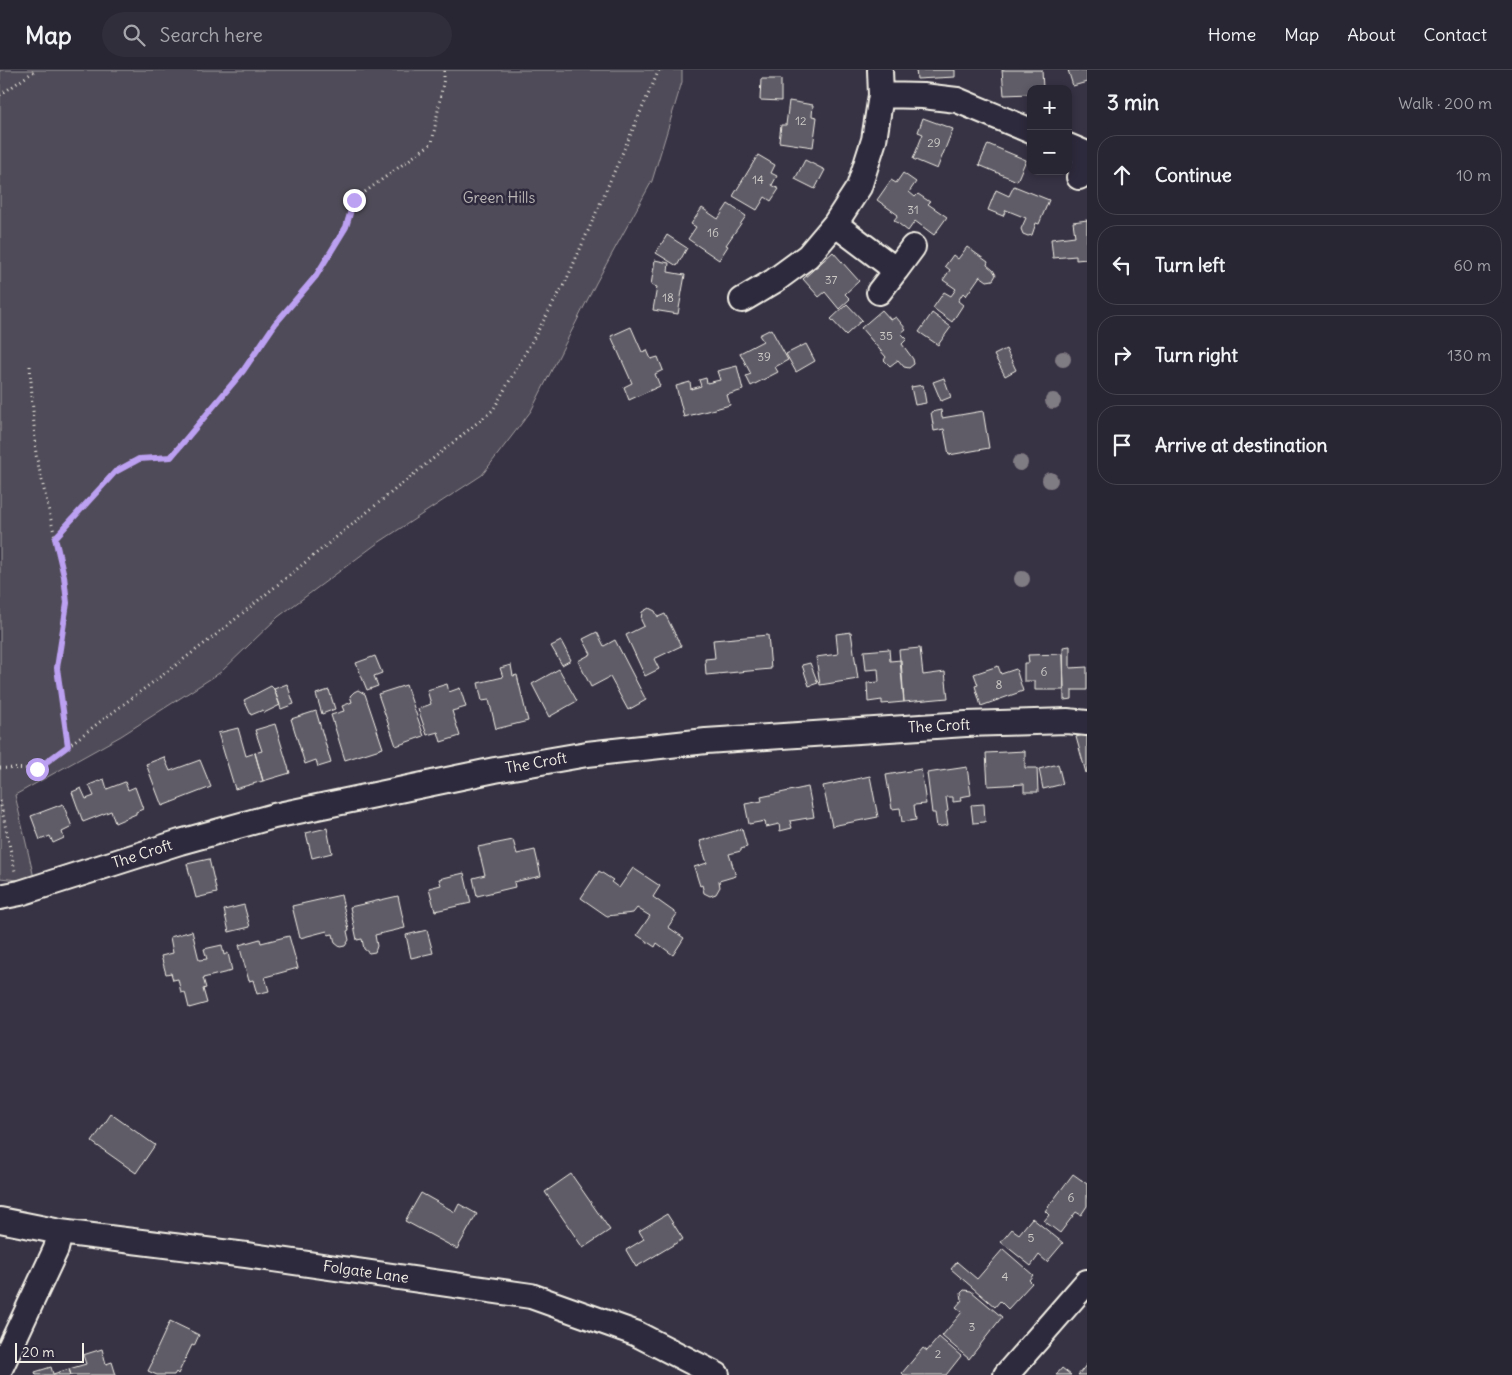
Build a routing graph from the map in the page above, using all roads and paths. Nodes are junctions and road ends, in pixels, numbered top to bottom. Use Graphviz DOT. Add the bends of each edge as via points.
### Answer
graph roads {
  1 [pos="36,70"];
  2 [pos="444,70"];
  3 [pos="659,70"];
  4 [pos="880,70"];
  5 [pos="0,94"];
  6 [pos="881,95"];
  7 [pos="1029,130"];
  8 [pos="1072,150"];
  9 [pos="1084,163"];
  10 [pos="835,224"];
  11 [pos="914,247"];
  12 [pos="896,270"];
  13 [pos="879,292"];
  14 [pos="742,300"];
  15 [pos="30,366"];
  16 [pos="55,538"];
  17 [pos="1087,723"];
  18 [pos="68,746"];
  19 [pos="0,768"];
  20 [pos="0,800"];
  21 [pos="10,895"];
  22 [pos="0,1220"];
  23 [pos="60,1232"];
  24 [pos="1087,1282"];
  25 [pos="0,1369"];
  26 [pos="716,1375"];
  27 [pos="1006,1375"];
  1 -- 5 [label="path"];
  2 -- 16 [label="path" via="432,143 354,200 346,227 316,276 275,324 243,371 171,457 139,459 115,472"];
  3 -- 18 [label="path" via="566,281 493,410 212,638"];
  4 -- 6 [label="street"];
  6 -- 7 [label="street" via="956,100"];
  6 -- 10 [label="street" via="874,140 859,187"];
  8 -- 9 [label="street"];
  10 -- 12 [label="street"];
  10 -- 14 [label="street" via="808,256"];
  11 -- 12 [label="street"];
  12 -- 13 [label="street"];
  15 -- 16 [label="path" via="36,455"];
  16 -- 18 [label="path" via="67,603 57,668"];
  17 -- 21 [label="street, The Croft" via="966,724 706,741 587,754 274,816"];
  18 -- 19 [label="path" via="37,769"];
  20 -- 21 [label="path"];
  22 -- 23 [label="street, Folgate Lane"];
  23 -- 25 [label="street" via="56,1249"];
  23 -- 26 [label="street, Folgate Lane" via="531,1296 635,1332"];
  24 -- 27 [label="street"];
}
